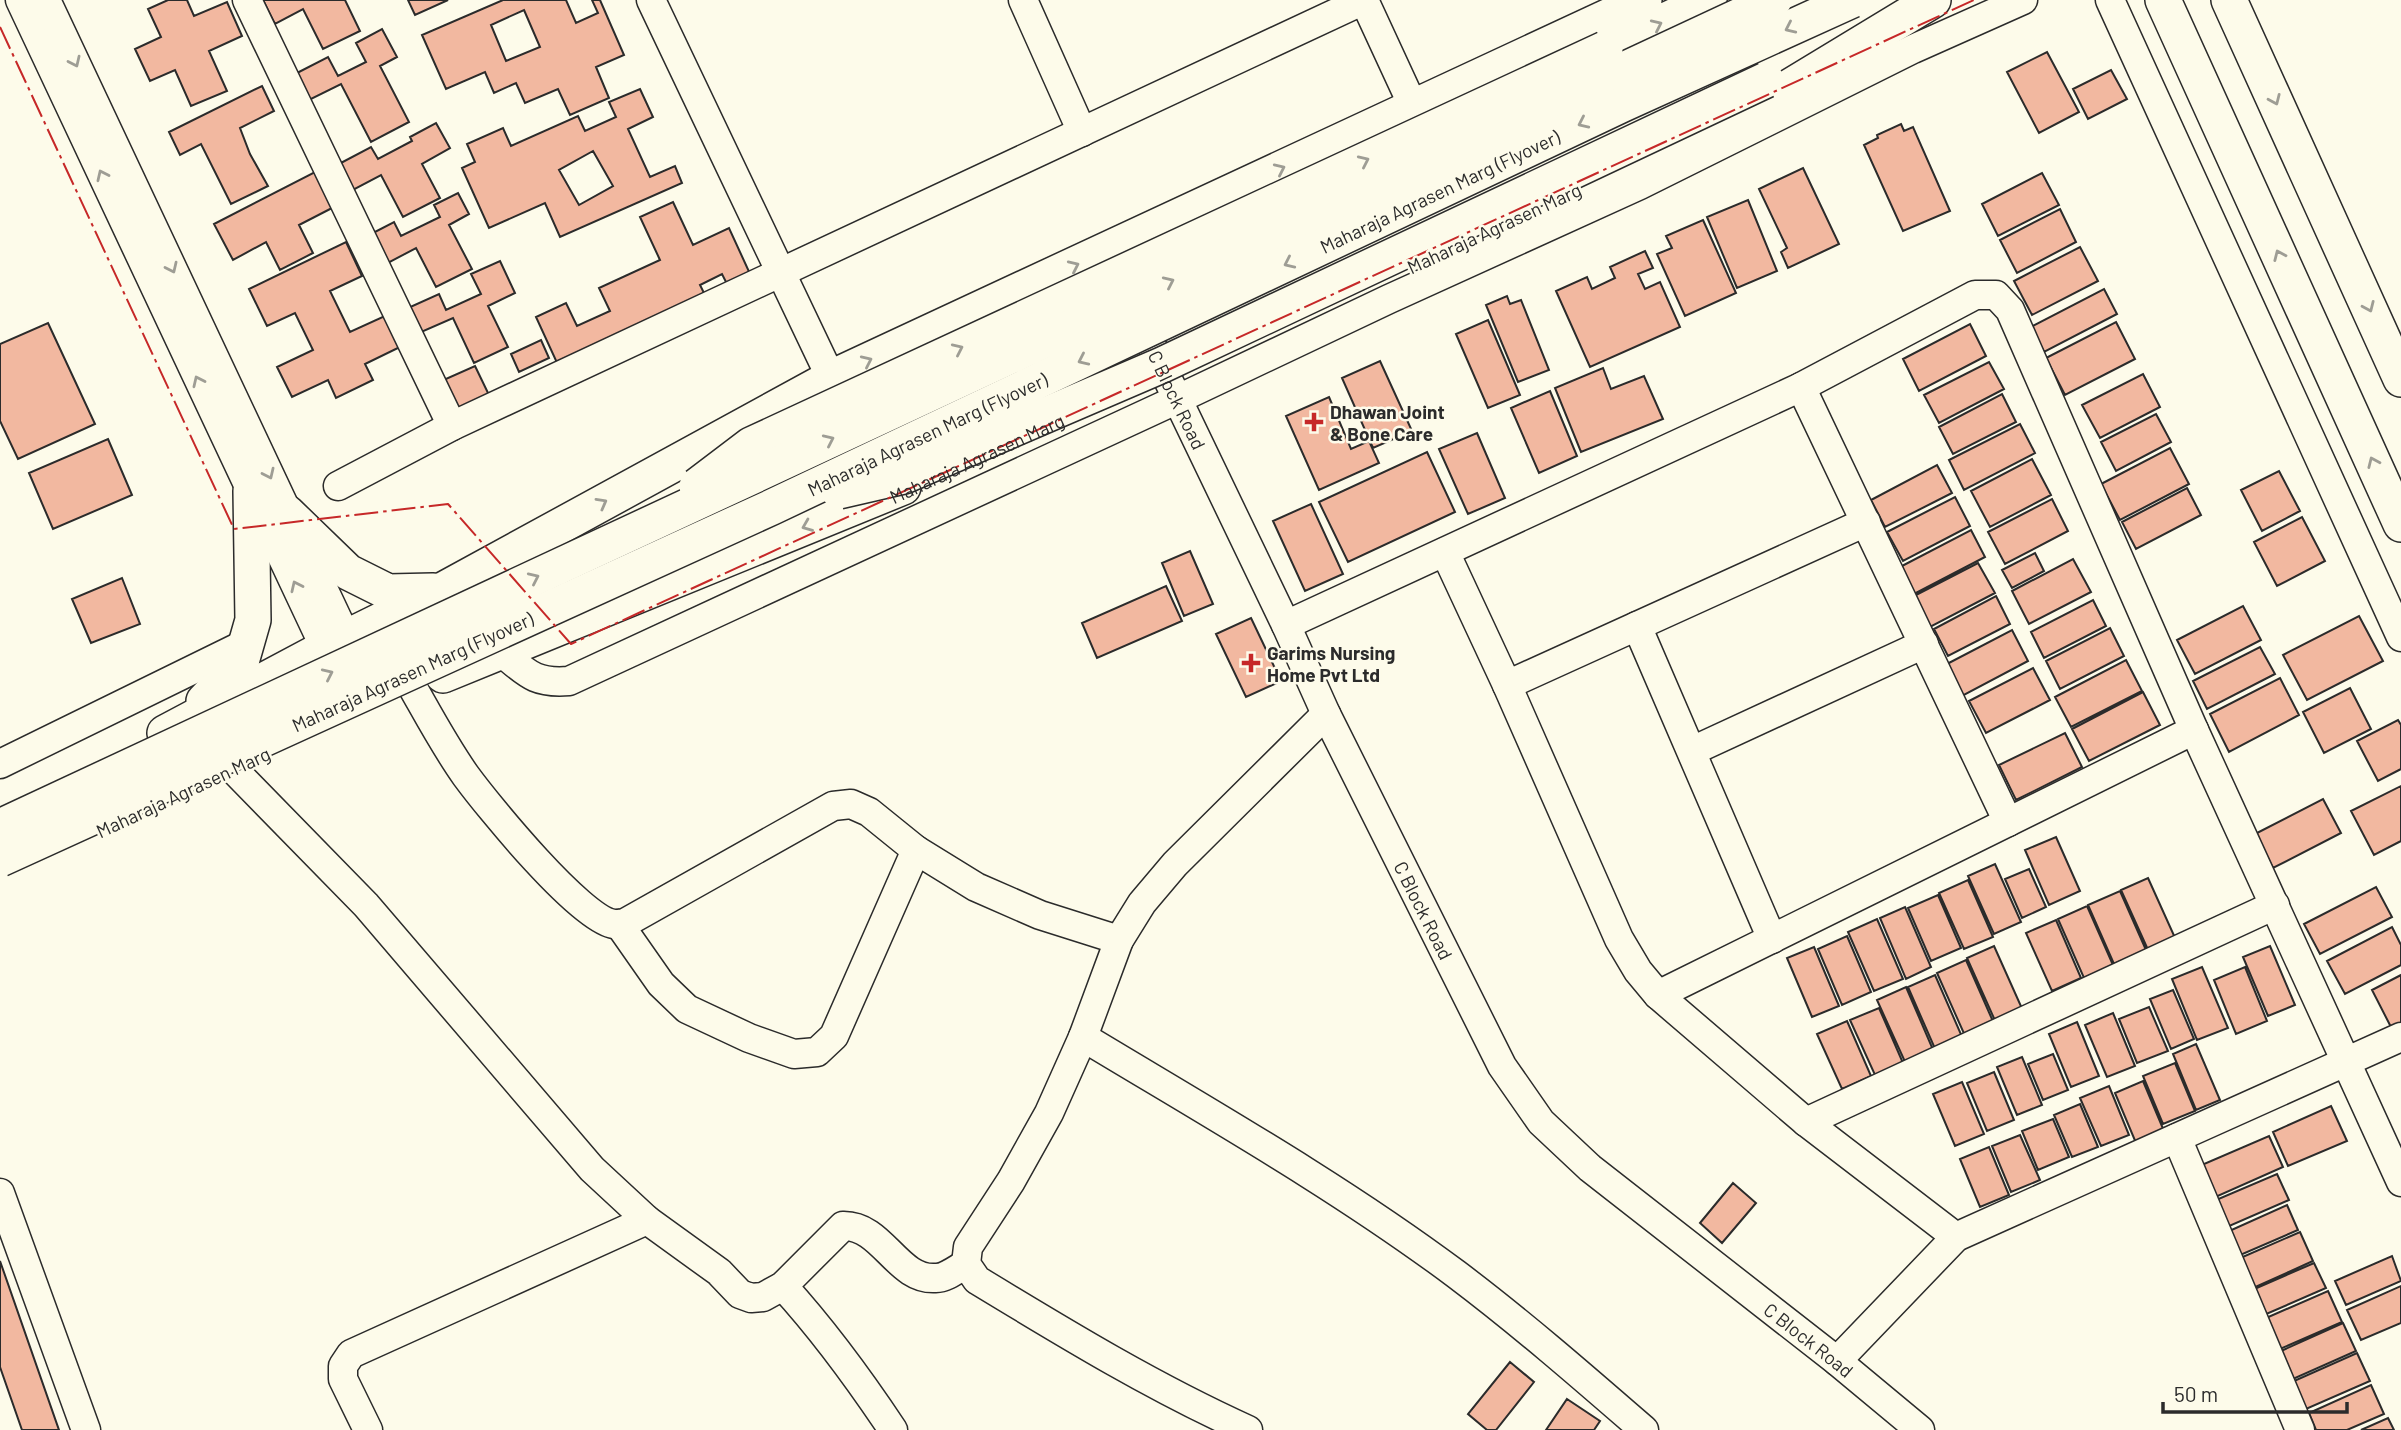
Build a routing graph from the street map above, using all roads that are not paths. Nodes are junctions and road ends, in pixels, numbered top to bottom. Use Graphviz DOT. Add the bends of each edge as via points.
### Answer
graph roads {
  1 [pos="20,0"];
  2 [pos="46,0"];
  3 [pos="247,0"];
  4 [pos="651,0"];
  5 [pos="1023,0"];
  6 [pos="1364,0"];
  7 [pos="1644,0"];
  8 [pos="1709,0"];
  9 [pos="1774,0"];
  10 [pos="1852,0"];
  11 [pos="1923,0"];
  12 [pos="1933,0"];
  13 [pos="2023,0"];
  14 [pos="2110,0"];
  15 [pos="2136,0"];
  16 [pos="2163,0"];
  17 [pos="2229,0"];
  18 [pos="2245,0"];
  19 [pos="2247,38"];
  20 [pos="2193,66"];
  21 [pos="1413,106"];
  22 [pos="1082,132"];
  23 [pos="1106,251"];
  24 [pos="781,272"];
  25 [pos="831,377"];
  26 [pos="2401,379"];
  27 [pos="1801,387"];
  28 [pos="1173,389"];
  29 [pos="452,426"];
  30 [pos="338,486"];
  31 [pos="251,491"];
  32 [pos="772,507"];
  33 [pos="287,513"];
  34 [pos="1866,523"];
  35 [pos="2401,524"];
  36 [pos="645,527"];
  37 [pos="1445,552"];
  38 [pos="443,590"];
  39 [pos="1286,625"];
  40 [pos="1637,626"];
  41 [pos="2401,637"];
  42 [pos="247,643"];
  43 [pos="336,643"];
  44 [pos="1924,644"];
  45 [pos="500,650"];
  46 [pos="1507,685"];
  47 [pos="413,688"];
  48 [pos="1326,714"];
  49 [pos="179,726"];
  50 [pos="2194,730"];
  51 [pos="1692,751"];
  52 [pos="0,764"];
  53 [pos="233,769"];
  54 [pos="0,815"];
  55 [pos="2008,822"];
  56 [pos="0,827"];
  57 [pos="916,850"];
  58 [pos="0,859"];
  59 [pos="0,877"];
  60 [pos="2275,905"];
  61 [pos="619,924"];
  62 [pos="1772,939"];
  63 [pos="1119,940"];
  64 [pos="1658,995"];
  65 [pos="1083,1037"];
  66 [pos="2401,1037"];
  67 [pos="2347,1061"];
  68 [pos="1806,1122"];
  69 [pos="2177,1138"];
  70 [pos="2401,1182"];
  71 [pos="0,1193"];
  72 [pos="647,1220"];
  73 [pos="1955,1237"];
  74 [pos="966,1264"];
  75 [pos="783,1286"];
  76 [pos="1837,1361"];
  77 [pos="86,1430"];
  78 [pos="368,1430"];
  79 [pos="893,1430"];
  80 [pos="1248,1430"];
  81 [pos="1644,1430"];
  82 [pos="1920,1430"];
  83 [pos="2300,1430"];
  31 -- 1 [label="street, one-way"];
  2 -- 33 [label="street, one-way"];
  3 -- 29 [label="street"];
  4 -- 24 [label="street"];
  5 -- 22 [label="street"];
  6 -- 21 [label="street"];
  6 -- 22 [label="street"];
  7 -- 21 [label="main road"];
  36 -- 8 [label="main road, one-way, bridge" via="751,445"];
  36 -- 9 [label="main road, Maharaja Agrasen Marg (Flyover), one-way, bridge"];
  10 -- 32 [label="main road, Maharaja Agrasen Marg (Flyover), one-way, bridge"];
  11 -- 32 [label="main road, bridge" via="1766,80 1162,365 904,476"];
  12 -- 28 [label="main road, Maharaja Agrasen Marg" via="1760,105"];
  13 -- 28 [label="street" via="1913,49 1640,185 1389,299"];
  14 -- 41 [label="street"];
  15 -- 20 [label="main road"];
  16 -- 20 [label="main road"];
  17 -- 19 [label="main road"];
  18 -- 19 [label="main road"];
  19 -- 26 [label="main road, one-way"];
  35 -- 20 [label="main road, one-way"];
  23 -- 21 [label="main road, one-way"];
  22 -- 24 [label="street"];
  25 -- 23 [label="main road, one-way"];
  23 -- 28 [label="street, C Block Road"];
  24 -- 25 [label="street"];
  24 -- 29 [label="street"];
  38 -- 25 [label="main road, one-way"];
  27 -- 34 [label="street"];
  27 -- 37 [label="street"];
  27 -- 50 [label="street" via="1975,295 1996,295 2010,310"];
  28 -- 39 [label="street, C Block Road"];
  28 -- 45 [label="main road, Maharaja Agrasen Marg, one-way"];
  28 -- 45 [label="street" via="569,681 548,682 530,676"];
  29 -- 30 [label="street"];
  31 -- 42 [label="main road" via="253,620"];
  43 -- 31 [label="street, one-way"];
  32 -- 58 [label="main road, Maharaja Agrasen Marg (Flyover), bridge"];
  33 -- 38 [label="main road" via="348,572 388,592"];
  33 -- 43 [label="street"];
  34 -- 40 [label="street"];
  34 -- 44 [label="street"];
  56 -- 36 [label="main road, Maharaja Agrasen Marg (Flyover), one-way, bridge"];
  37 -- 39 [label="street"];
  37 -- 46 [label="street"];
  38 -- 43 [label="main road"];
  39 -- 48 [label="street, C Block Road"];
  40 -- 46 [label="street"];
  40 -- 51 [label="street"];
  42 -- 49 [label="main road" via="241,663"];
  42 -- 52 [label="street"];
  43 -- 49 [label="main road"];
  44 -- 51 [label="street"];
  44 -- 55 [label="street"];
  45 -- 47 [label="main road, Maharaja Agrasen Marg"];
  46 -- 64 [label="street" via="1619,939"];
  47 -- 53 [label="main road, Maharaja Agrasen Marg"];
  47 -- 61 [label="street" via="467,777 520,840 577,901 602,920"];
  48 -- 63 [label="street" via="1175,864"];
  48 -- 76 [label="street, C Block Road" via="1502,1066 1541,1122 1590,1167"];
  49 -- 54 [label="main road"];
  50 -- 55 [label="street"];
  50 -- 60 [label="street"];
  51 -- 62 [label="street"];
  53 -- 59 [label="main road, Maharaja Agrasen Marg"];
  53 -- 72 [label="street" via="366,905 592,1169"];
  55 -- 62 [label="street"];
  57 -- 61 [label="street" via="869,812 851,804 833,806"];
  57 -- 61 [label="street" via="834,1036 817,1052 794,1054 687,1009 662,984"];
  57 -- 63 [label="street" via="976,887 1040,915"];
  60 -- 67 [label="street"];
  60 -- 68 [label="street"];
  62 -- 64 [label="street"];
  63 -- 65 [label="street"];
  64 -- 68 [label="street"];
  65 -- 74 [label="street" via="1049,1113 968,1247"];
  65 -- 81 [label="street" via="1318,1180 1455,1274"];
  66 -- 67 [label="street"];
  67 -- 69 [label="street"];
  67 -- 70 [label="street"];
  68 -- 73 [label="street"];
  69 -- 73 [label="street"];
  69 -- 83 [label="street"];
  71 -- 77 [label="street"];
  72 -- 75 [label="street" via="711,1265 740,1294 763,1297"];
  72 -- 78 [label="street" via="352,1354 343,1366 344,1379"];
  73 -- 76 [label="street"];
  74 -- 75 [label="street" via="939,1279 922,1278 857,1226 843,1226"];
  74 -- 80 [label="street" via="977,1280 1091,1350"];
  75 -- 79 [label="street" via="817,1323"];
  76 -- 82 [label="street, C Block Road"];
}
